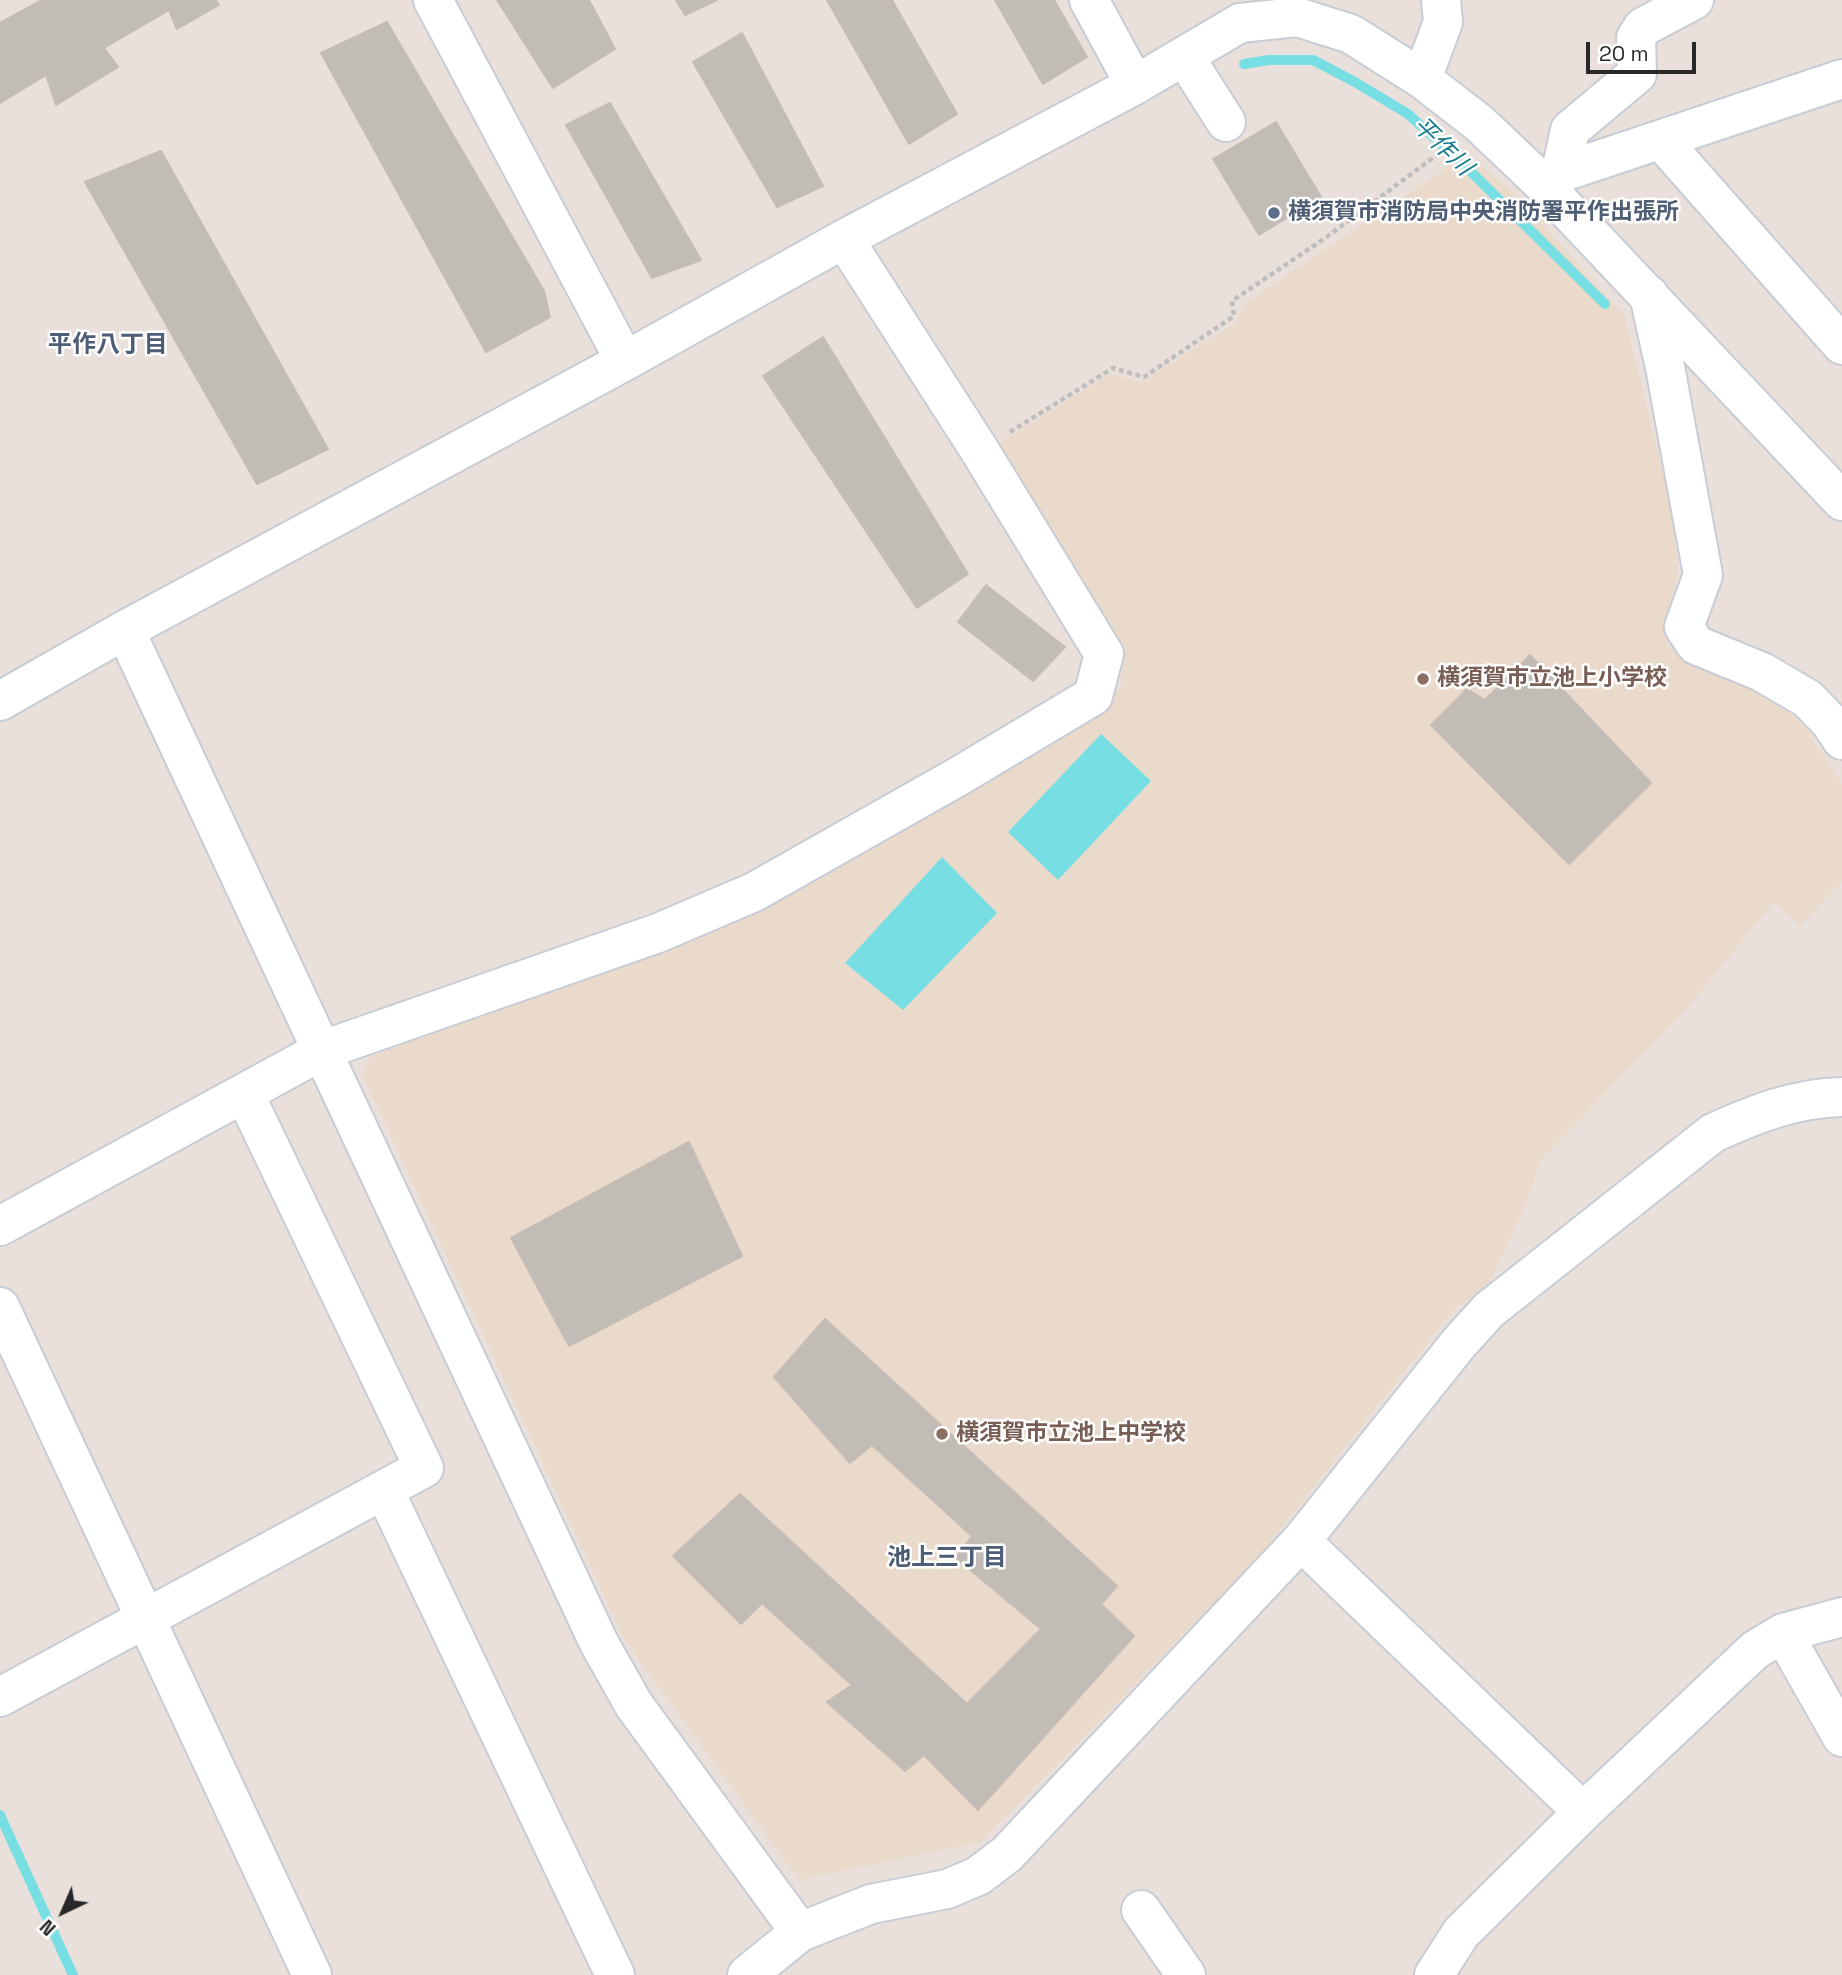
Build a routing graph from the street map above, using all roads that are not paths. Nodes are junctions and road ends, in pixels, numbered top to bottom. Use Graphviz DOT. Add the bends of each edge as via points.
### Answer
graph roads {
  1 [pos="433,0"];
  2 [pos="1088,0"];
  3 [pos="1441,0"];
  4 [pos="1694,0"];
  5 [pos="1184,56"];
  6 [pos="1422,79"];
  7 [pos="1840,83"];
  8 [pos="1135,85"];
  9 [pos="1226,122"];
  10 [pos="1661,140"];
  11 [pos="1550,176"];
  12 [pos="844,239"];
  13 [pos="1648,294"];
  14 [pos="1842,345"];
  15 [pos="625,361"];
  16 [pos="1842,501"];
  17 [pos="125,630"];
  18 [pos="0,701"];
  19 [pos="1842,740"];
  20 [pos="323,1051"];
  21 [pos="244,1093"];
  22 [pos="1842,1097"];
  23 [pos="0,1226"];
  24 [pos="0,1307"];
  25 [pos="384,1490"];
  26 [pos="1301,1541"];
  27 [pos="1842,1617"];
  28 [pos="146,1618"];
  29 [pos="1783,1633"];
  30 [pos="0,1697"];
  31 [pos="1842,1737"];
  32 [pos="1583,1812"];
  33 [pos="1141,1910"];
  34 [pos="800,1932"];
  35 [pos="312,1975"];
  36 [pos="614,1975"];
  37 [pos="747,1975"];
  38 [pos="1186,1975"];
  39 [pos="1434,1975"];
  1 -- 15 [label="street"];
  2 -- 8 [label="street"];
  3 -- 6 [label="street" via="1443,22"];
  4 -- 11 [label="street" via="1643,27 1636,38 1637,74 1570,130"];
  5 -- 6 [label="street" via="1240,23 1297,17 1351,34"];
  5 -- 8 [label="street"];
  5 -- 9 [label="street"];
  6 -- 11 [label="street"];
  7 -- 10 [label="street"];
  8 -- 12 [label="street"];
  10 -- 11 [label="street"];
  10 -- 14 [label="street"];
  11 -- 13 [label="street"];
  12 -- 15 [label="street"];
  12 -- 20 [label="street" via="1104,654 1093,696 754,892 658,933"];
  13 -- 16 [label="street"];
  13 -- 19 [label="street" via="1703,575 1684,627 1696,645 1762,672 1808,699"];
  15 -- 17 [label="street"];
  17 -- 18 [label="street"];
  17 -- 20 [label="street"];
  20 -- 21 [label="street"];
  20 -- 34 [label="street" via="599,1643 634,1705"];
  21 -- 23 [label="street"];
  21 -- 25 [label="street" via="424,1468"];
  22 -- 26 [label="street" via="1797,1101 1713,1133 1489,1310"];
  24 -- 28 [label="street"];
  25 -- 28 [label="street"];
  25 -- 36 [label="street"];
  26 -- 32 [label="street"];
  26 -- 34 [label="street" via="1007,1854 978,1876 947,1889 871,1904"];
  27 -- 29 [label="street"];
  28 -- 30 [label="street"];
  28 -- 35 [label="street"];
  29 -- 31 [label="street"];
  29 -- 32 [label="street" via="1755,1650"];
  32 -- 39 [label="street" via="1461,1933"];
  33 -- 38 [label="street"];
  34 -- 37 [label="street"];
}
